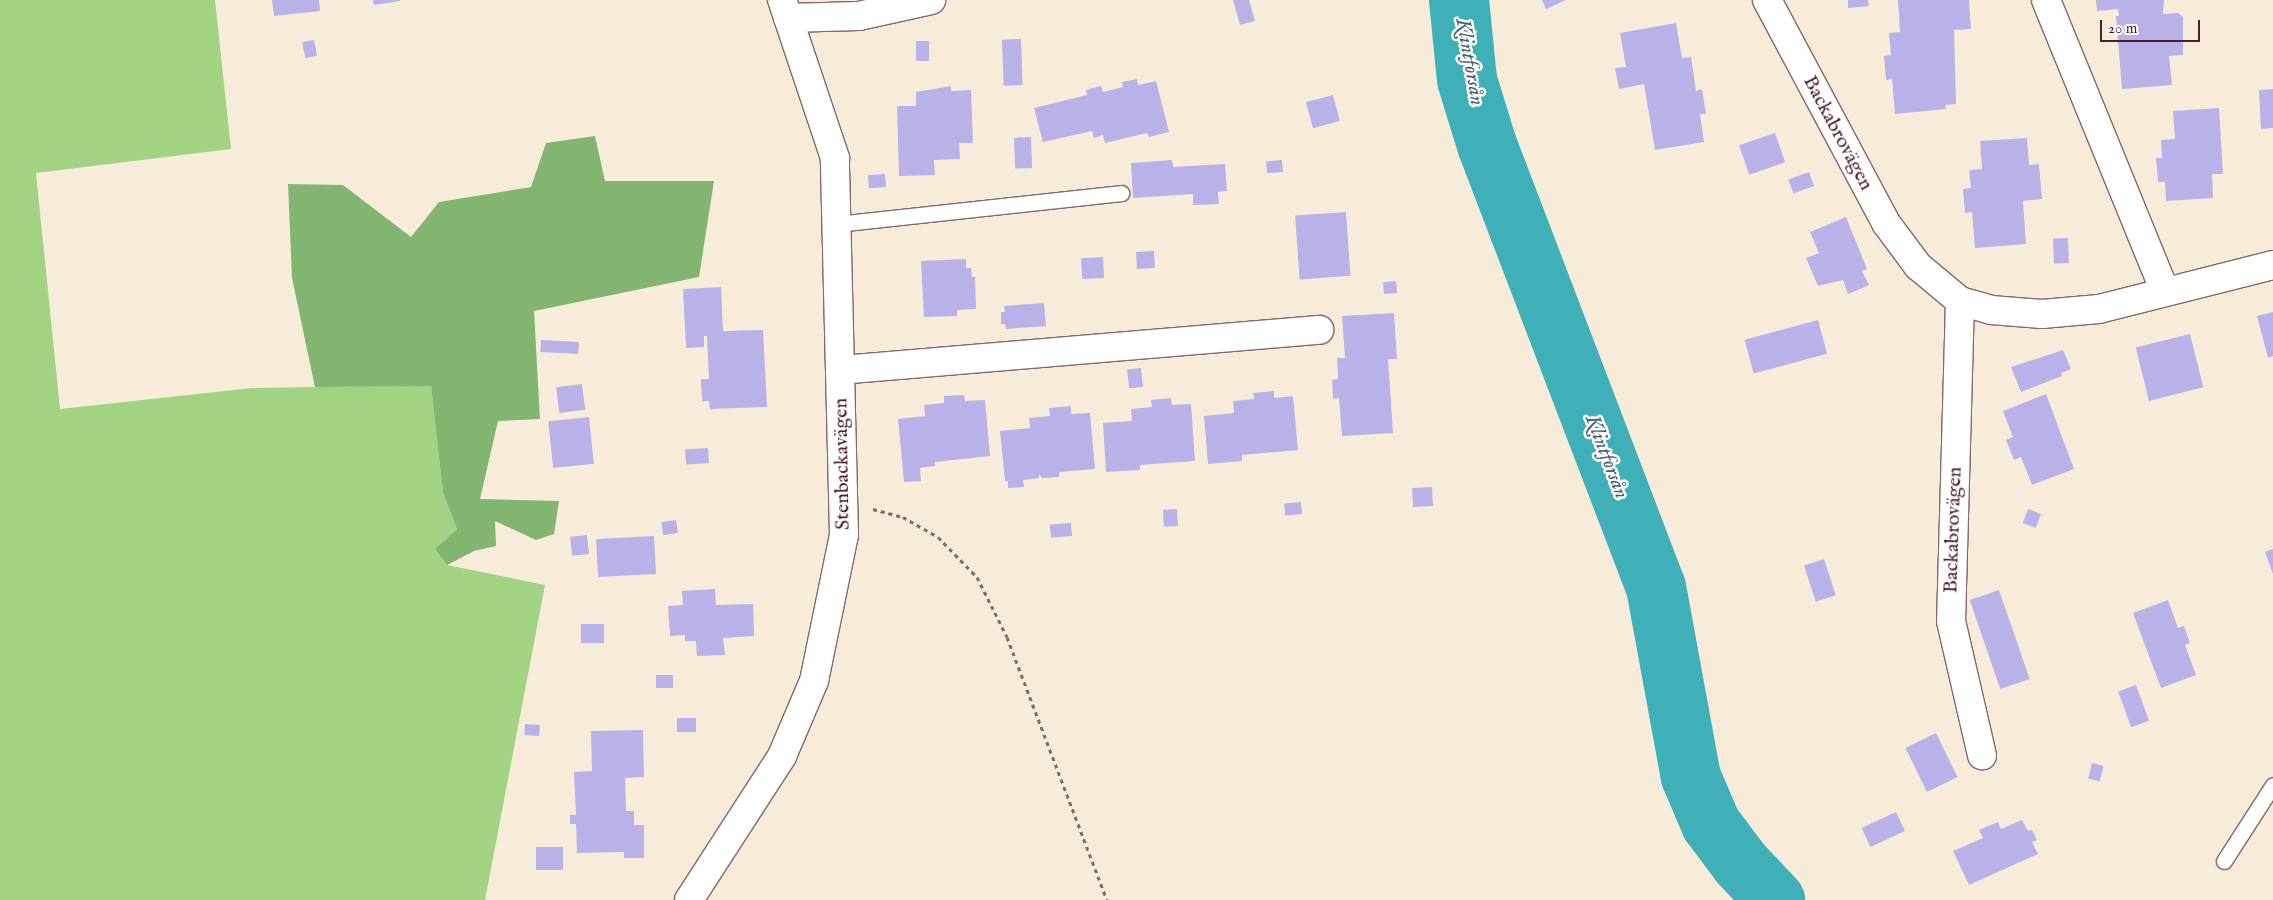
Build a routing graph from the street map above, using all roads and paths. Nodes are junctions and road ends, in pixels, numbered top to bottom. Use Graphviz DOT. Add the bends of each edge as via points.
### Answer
graph roads {
  1 [pos="931,0"];
  2 [pos="1767,0"];
  3 [pos="2046,0"];
  4 [pos="785,9"];
  5 [pos="1121,193"];
  6 [pos="837,224"];
  7 [pos="2273,265"];
  8 [pos="2165,291"];
  9 [pos="1960,301"];
  10 [pos="1318,330"];
  11 [pos="840,370"];
  12 [pos="843,501"];
  13 [pos="1982,755"];
  14 [pos="2273,786"];
  15 [pos="2224,861"];
  16 [pos="689,900"];
  17 [pos="1107,900"];
  1 -- 4 [label="street" via="859,16"];
  2 -- 9 [label="street, Backabrovägen" via="1886,223 1918,266"];
  3 -- 8 [label="street"];
  4 -- 6 [label="street, Stenbackavägen" via="836,158"];
  5 -- 6 [label="lane"];
  6 -- 11 [label="street, Stenbackavägen"];
  7 -- 8 [label="street, Backabrovägen"];
  8 -- 9 [label="street, Backabrovägen" via="2099,309 2042,314 1991,310"];
  9 -- 13 [label="street, Backabrovägen" via="1951,621"];
  10 -- 11 [label="street"];
  11 -- 12 [label="street, Stenbackavägen"];
  12 -- 16 [label="street, Stenbackavägen" via="844,535 814,682 782,756"];
  12 -- 17 [label="path" via="903,517 938,537 977,576 1007,637"];
  14 -- 15 [label="lane"];
}
